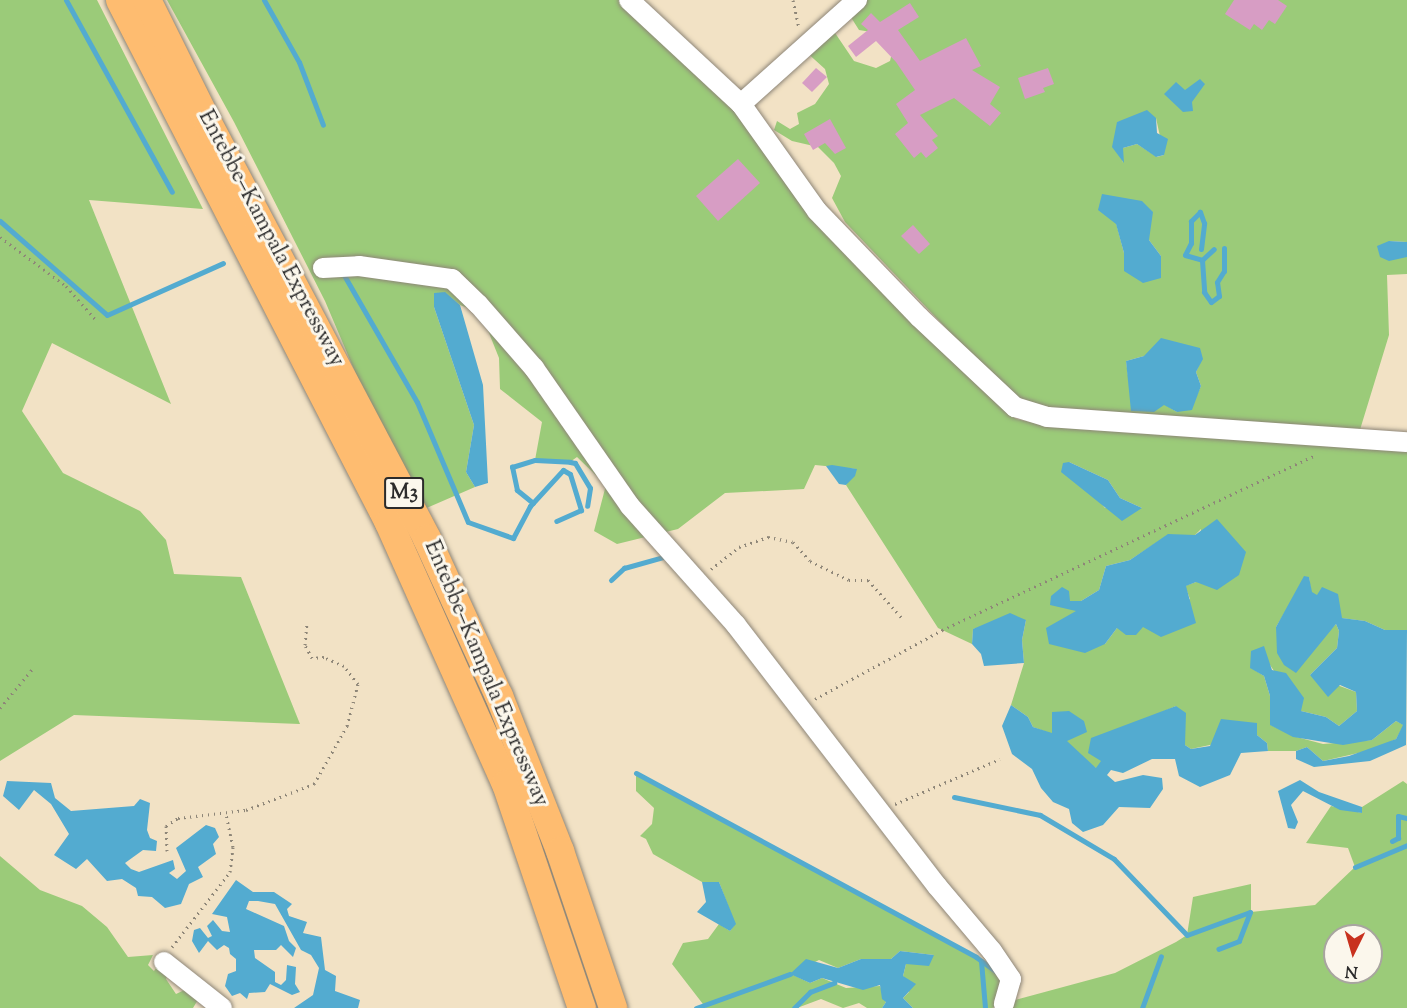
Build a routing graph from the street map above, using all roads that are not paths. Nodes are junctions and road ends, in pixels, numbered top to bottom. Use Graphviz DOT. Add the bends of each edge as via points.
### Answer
graph roads {
  1 [pos="120,0"];
  2 [pos="147,0"];
  3 [pos="629,0"];
  4 [pos="857,0"];
  5 [pos="741,104"];
  6 [pos="322,268"];
  7 [pos="1407,442"];
  8 [pos="164,962"];
  9 [pos="1004,1004"];
  10 [pos="222,1008"];
  11 [pos="582,1008"];
  12 [pos="613,1008"];
  1 -- 11 [label="highway, Entebbe–Kampala Expressway / M3" via="389,523 506,784"];
  2 -- 12 [label="highway, Entebbe–Kampala Expressway / M3" via="427,539 512,729 560,851"];
  3 -- 5 [label="street"];
  4 -- 5 [label="street" via="802,45"];
  5 -- 7 [label="street" via="817,212 919,317 1015,406 1047,417"];
  6 -- 9 [label="street" via="359,266 452,279 534,368 630,506 800,707 1011,979"];
  8 -- 10 [label="street"];
}
